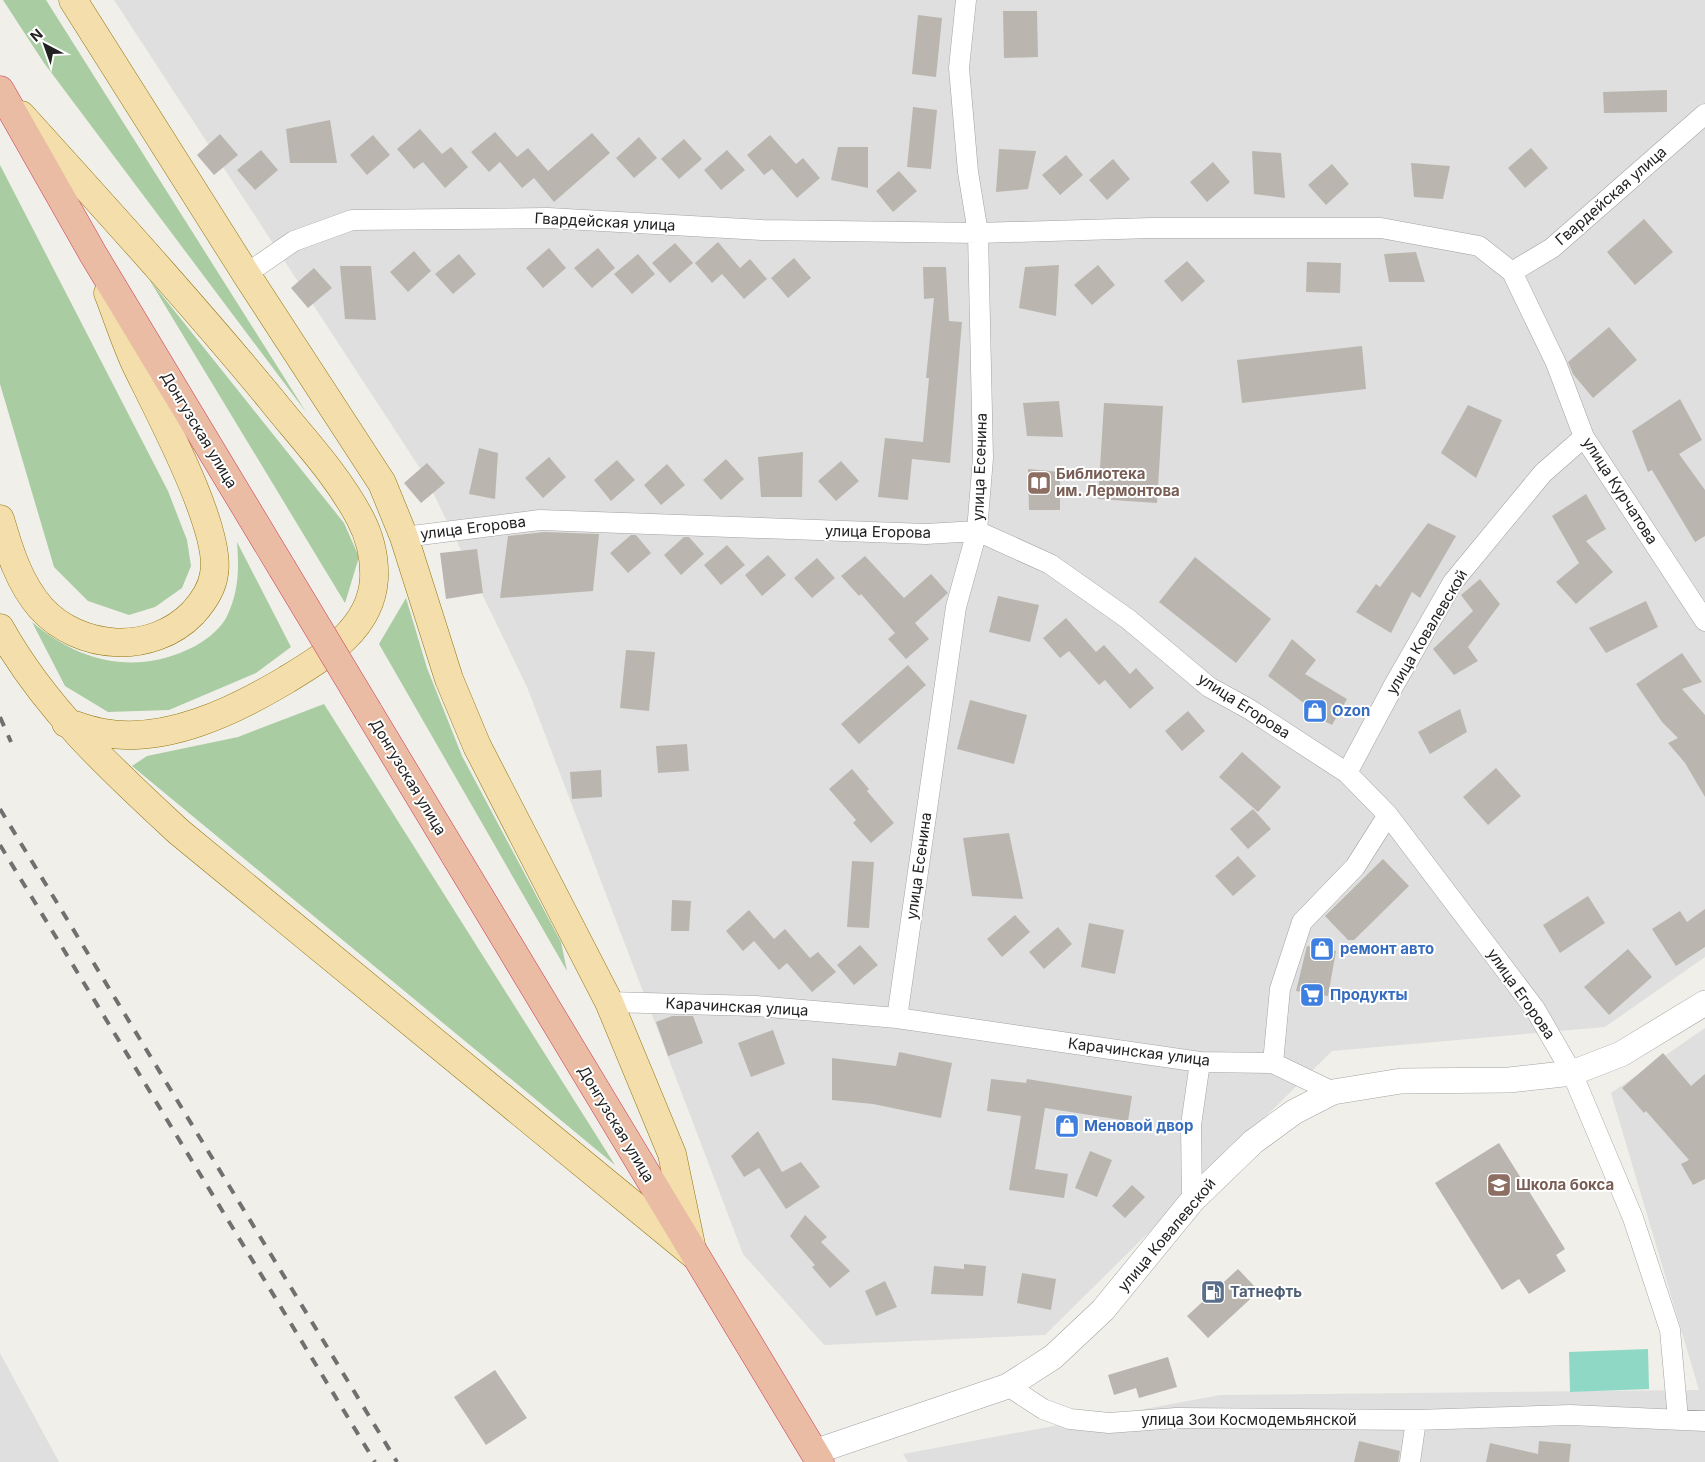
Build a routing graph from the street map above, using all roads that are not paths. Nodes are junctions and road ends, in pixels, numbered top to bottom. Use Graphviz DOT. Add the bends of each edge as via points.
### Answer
graph roads {
  1 [pos="73,0"];
  2 [pos="966,0"];
  3 [pos="2,93"];
  4 [pos="1705,114"];
  5 [pos="978,233"];
  6 [pos="93,254"];
  7 [pos="1512,272"];
  8 [pos="246,274"];
  9 [pos="1584,437"];
  10 [pos="0,519"];
  11 [pos="977,531"];
  12 [pos="404,537"];
  13 [pos="1705,621"];
  14 [pos="0,628"];
  15 [pos="66,723"];
  16 [pos="1347,773"];
  17 [pos="1388,815"];
  18 [pos="610,1002"];
  19 [pos="1705,1003"];
  20 [pos="897,1018"];
  21 [pos="1200,1062"];
  22 [pos="1273,1063"];
  23 [pos="1572,1073"];
  24 [pos="1333,1092"];
  25 [pos="1192,1201"];
  26 [pos="693,1254"];
  27 [pos="1008,1386"];
  28 [pos="1678,1419"];
  29 [pos="1416,1420"];
  30 [pos="1705,1421"];
  31 [pos="817,1457"];
  32 [pos="1410,1462"];
  1 -- 8 [label="main road"];
  2 -- 5 [label="street, улица Есенина" via="959,68 968,172"];
  3 -- 6 [label="highway, Донгузская улица"];
  3 -- 15 [label="main road" via="204,317 330,473 360,518 373,550 374,579 369,604 355,628 337,646 270,689 176,729 136,735 104,733"];
  4 -- 7 [label="street, Гвардейская улица" via="1552,248"];
  5 -- 7 [label="street, Гвардейская улица" via="1152,228 1381,228 1479,246"];
  5 -- 8 [label="street, Гвардейская улица" via="762,230 548,218 352,220 294,241"];
  5 -- 11 [label="street, улица Есенина" via="983,458"];
  6 -- 10 [label="main road" via="134,361 189,478 212,538 215,573 204,601 184,621 157,638 126,644 91,639 60,624 41,607 10,553"];
  6 -- 26 [label="highway, Донгузская улица, bridge"];
  7 -- 9 [label="street, улица Курчатова" via="1556,363"];
  8 -- 12 [label="main road" via="382,483"];
  9 -- 13 [label="street, улица Курчатова"];
  9 -- 16 [label="street, улица Ковалевской" via="1543,473 1453,582"];
  11 -- 12 [label="street, улица Егорова" via="926,534 540,520"];
  11 -- 16 [label="street, улица Егорова" via="1050,564 1128,618 1208,687 1250,709"];
  11 -- 20 [label="street, улица Есенина" via="956,607"];
  12 -- 18 [label="main road" via="449,679 477,746"];
  14 -- 15 [label="main road" via="17,659"];
  15 -- 26 [label="main road" via="179,832"];
  16 -- 17 [label="street, улица Егорова"];
  17 -- 22 [label="street" via="1355,867 1302,922 1280,989"];
  17 -- 23 [label="street, улица Егорова" via="1535,1008"];
  18 -- 20 [label="street, Карачинская улица" via="756,1006"];
  18 -- 26 [label="main road" via="672,1154"];
  19 -- 23 [label="street" via="1621,1054"];
  20 -- 21 [label="street, Карачинская улица"];
  21 -- 22 [label="street, Карачинская улица"];
  21 -- 25 [label="street" via="1191,1125"];
  22 -- 24 [label="street, Карачинская улица"];
  23 -- 24 [label="street" via="1509,1080 1401,1081"];
  23 -- 28 [label="street, улица Егорова" via="1633,1218 1670,1330"];
  24 -- 25 [label="street, улица Ковалевской" via="1294,1112 1253,1142"];
  25 -- 27 [label="street, улица Ковалевской" via="1125,1285 1081,1332 1053,1357"];
  26 -- 31 [label="highway, Донгузская улица"];
  27 -- 29 [label="street, улица Зои Космодемьянской" via="1042,1409 1070,1419 1110,1423 1176,1418"];
  27 -- 31 [label="street"];
  28 -- 29 [label="street, улица Зои Космодемьянской" via="1570,1415"];
  28 -- 30 [label="street, улица Зои Космодемьянской"];
  29 -- 32 [label="street"];
}
